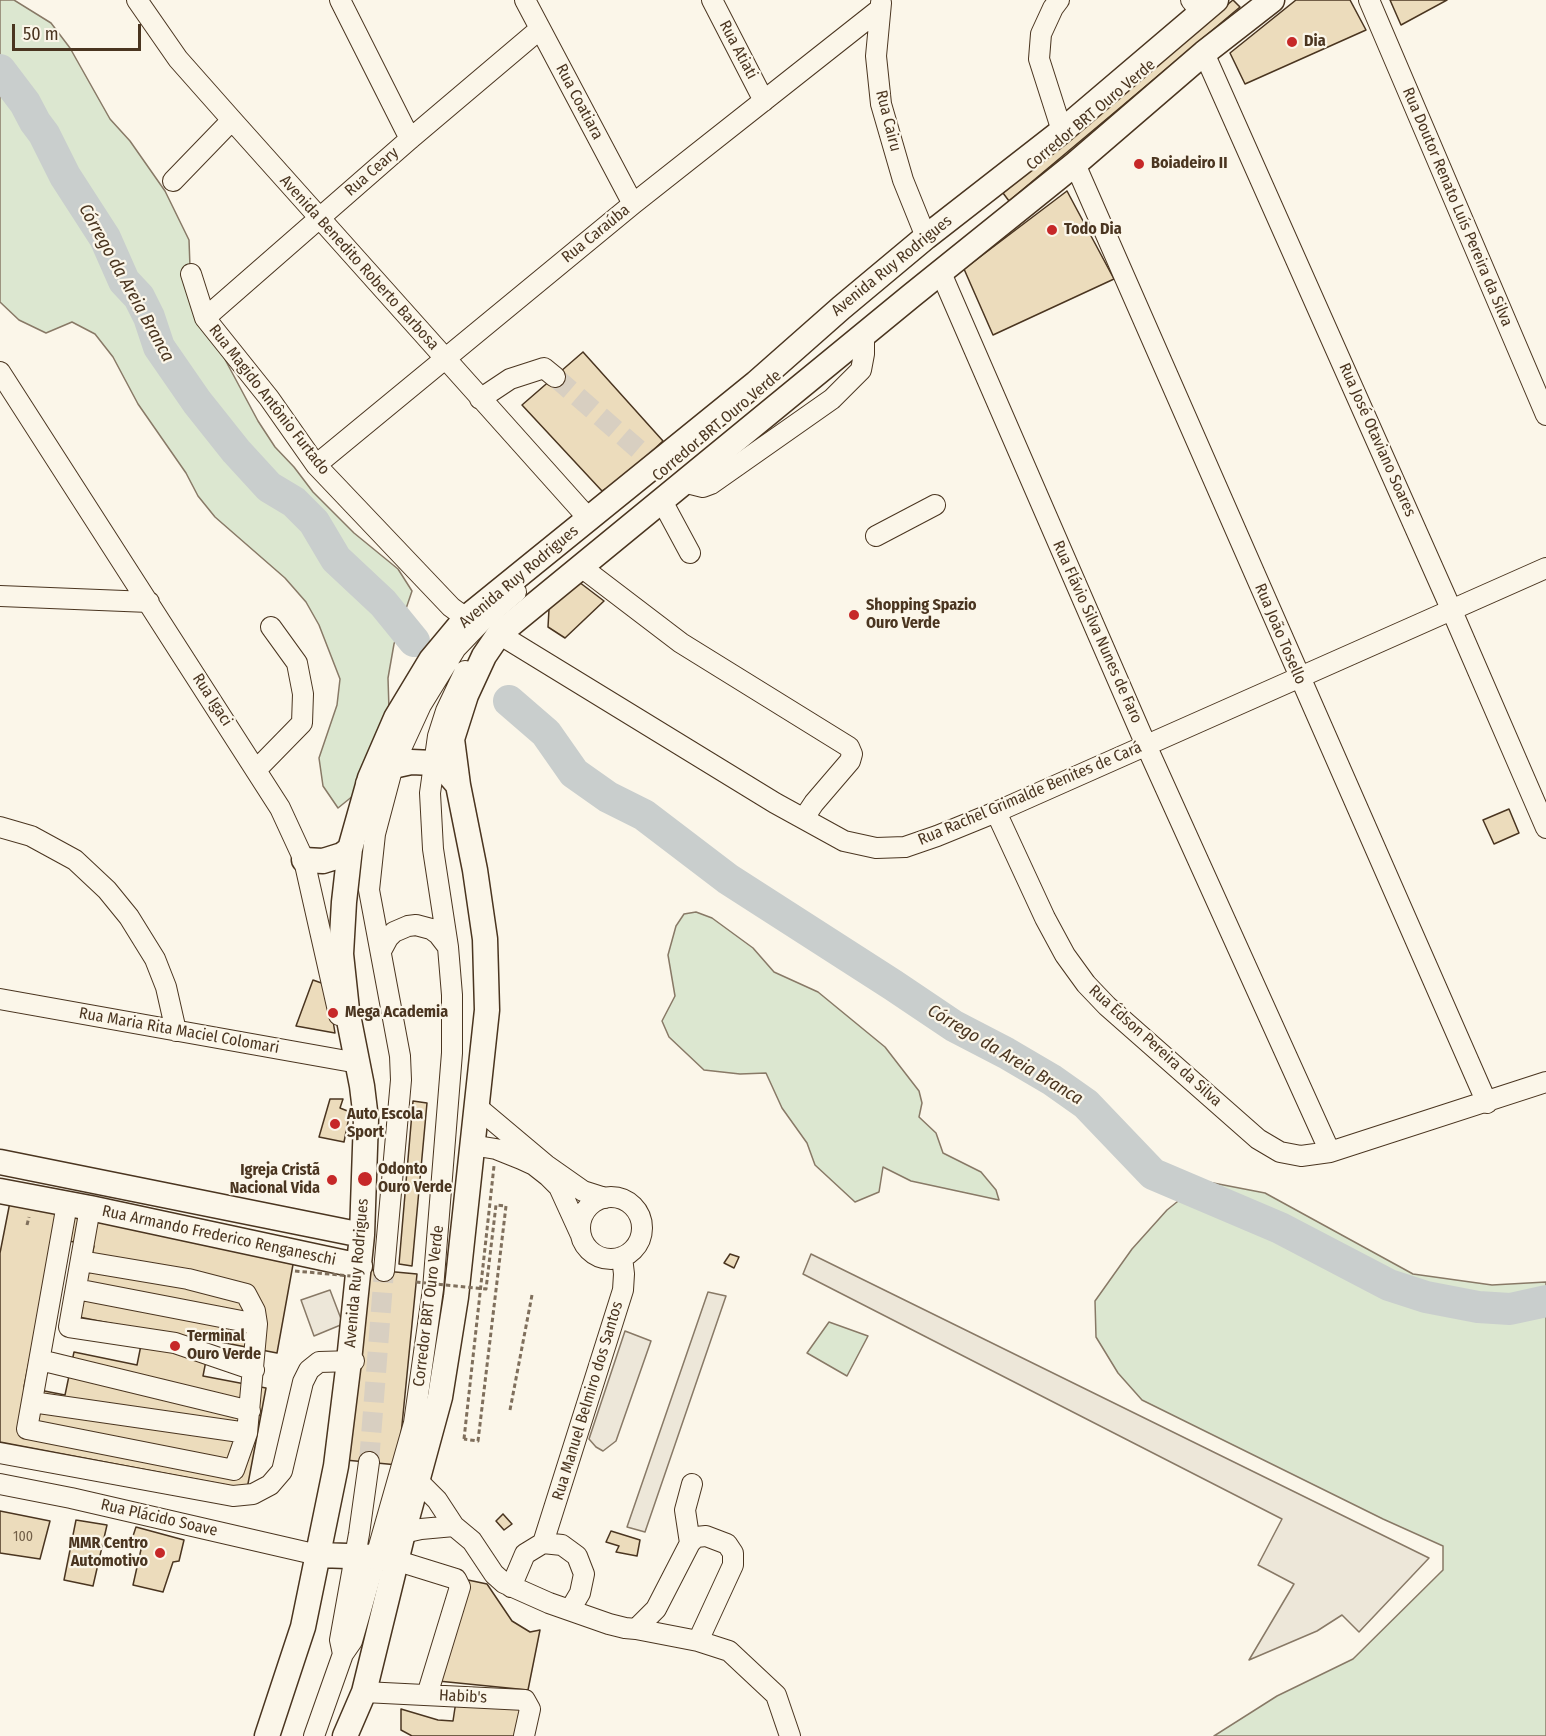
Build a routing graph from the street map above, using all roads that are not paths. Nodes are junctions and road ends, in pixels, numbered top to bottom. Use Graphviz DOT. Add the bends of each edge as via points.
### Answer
graph roads {
  1 [pos="137,0"];
  2 [pos="340,0"];
  3 [pos="525,0"];
  4 [pos="712,0"];
  5 [pos="1059,0"];
  6 [pos="1229,0"];
  7 [pos="1256,0"];
  8 [pos="1272,0"];
  9 [pos="1369,0"];
  10 [pos="880,4"];
  11 [pos="1202,4"];
  12 [pos="540,29"];
  13 [pos="1204,54"];
  14 [pos="764,101"];
  15 [pos="232,120"];
  16 [pos="1062,131"];
  17 [pos="410,139"];
  18 [pos="1075,164"];
  19 [pos="173,181"];
  20 [pos="633,204"];
  21 [pos="319,219"];
  22 [pos="933,255"];
  23 [pos="191,274"];
  24 [pos="206,318"];
  25 [pos="444,359"];
  26 [pos="0,372"];
  27 [pos="555,377"];
  28 [pos="480,399"];
  29 [pos="1546,415"];
  30 [pos="316,465"];
  31 [pos="662,501"];
  32 [pos="935,505"];
  33 [pos="589,519"];
  34 [pos="876,536"];
  35 [pos="690,553"];
  36 [pos="580,566"];
  37 [pos="1546,568"];
  38 [pos="0,596"];
  39 [pos="149,602"];
  40 [pos="1452,611"];
  41 [pos="485,625"];
  42 [pos="271,627"];
  43 [pos="1299,679"];
  44 [pos="1146,745"];
  45 [pos="434,763"];
  46 [pos="393,766"];
  47 [pos="256,770"];
  48 [pos="368,784"];
  49 [pos="458,785"];
  50 [pos="996,812"];
  51 [pos="804,818"];
  52 [pos="0,827"];
  53 [pos="1546,828"];
  54 [pos="350,849"];
  55 [pos="304,860"];
  56 [pos="448,946"];
  57 [pos="381,951"];
  58 [pos="0,999"];
  59 [pos="176,1031"];
  60 [pos="353,1062"];
  61 [pos="1546,1082"];
  62 [pos="1487,1103"];
  63 [pos="477,1107"];
  64 [pos="471,1145"];
  65 [pos="1330,1152"];
  66 [pos="0,1162"];
  67 [pos="50,1172"];
  68 [pos="0,1191"];
  69 [pos="605,1198"];
  70 [pos="63,1203"];
  71 [pos="362,1235"];
  72 [pos="581,1235"];
  73 [pos="622,1257"];
  74 [pos="81,1261"];
  75 [pos="361,1271"];
  76 [pos="384,1271"];
  77 [pos="76,1289"];
  78 [pos="257,1324"];
  79 [pos="40,1360"];
  80 [pos="352,1361"];
  81 [pos="254,1370"];
  82 [pos="32,1402"];
  83 [pos="250,1411"];
  84 [pos="247,1433"];
  85 [pos="0,1453"];
  86 [pos="369,1462"];
  87 [pos="418,1481"];
  88 [pos="0,1484"];
  89 [pos="692,1484"];
  90 [pos="454,1526"];
  91 [pos="403,1533"];
  92 [pos="690,1543"];
  93 [pos="543,1544"];
  94 [pos="318,1555"];
  95 [pos="376,1558"];
  96 [pos="511,1587"];
  97 [pos="570,1610"];
  98 [pos="636,1629"];
  99 [pos="698,1641"];
  100 [pos="364,1692"];
  101 [pos="427,1695"];
  102 [pos="267,1736"];
  103 [pos="314,1736"];
  104 [pos="345,1736"];
  105 [pos="524,1736"];
  106 [pos="790,1736"];
  1 -- 15 [label="street, Avenida Benedito Roberto Barbosa" via="178,59"];
  2 -- 17 [label="street"];
  3 -- 12 [label="street, Rua Coatiara"];
  4 -- 14 [label="street, Rua Atiati"];
  5 -- 16 [label="street" via="1041,34 1039,59"];
  6 -- 22 [label="street, Corredor BRT Ouro Verde"];
  7 -- 22 [label="street, Corredor BRT Ouro Verde" via="1130,106"];
  8 -- 13 [label="main road, Avenida Ruy Rodrigues"];
  9 -- 29 [label="street, Rua Doutor Renato Luís Pereira da Silva"];
  10 -- 14 [label="street, Rua Caraúba"];
  10 -- 22 [label="street, Rua Cairu" via="876,56 881,104 903,180"];
  11 -- 16 [label="main road, Avenida Ruy Rodrigues"];
  12 -- 17 [label="street, Rua Ceary"];
  12 -- 20 [label="street, Rua Coatiara"];
  13 -- 18 [label="main road, Avenida Ruy Rodrigues"];
  13 -- 40 [label="street, Rua José Otaviano Soares"];
  14 -- 20 [label="street, Rua Caraúba"];
  15 -- 19 [label="street"];
  15 -- 21 [label="street, Avenida Benedito Roberto Barbosa"];
  16 -- 22 [label="main road, Avenida Ruy Rodrigues"];
  17 -- 21 [label="street, Rua Ceary"];
  18 -- 22 [label="main road, Avenida Ruy Rodrigues"];
  18 -- 43 [label="street, Rua João Tosello"];
  20 -- 25 [label="street, Rua Caraúba"];
  21 -- 24 [label="street, Rua Ceary"];
  21 -- 25 [label="street, Avenida Benedito Roberto Barbosa"];
  22 -- 31 [label="main road, Avenida Ruy Rodrigues" via="864,334"];
  22 -- 33 [label="main road, Avenida Ruy Rodrigues" via="840,308 756,382 651,460"];
  22 -- 41 [label="street, Corredor BRT Ouro Verde"];
  22 -- 44 [label="street, Rua Flávio Silva Nunes de Faro"];
  23 -- 24 [label="street, Rua Magido Antônio Furtado"];
  24 -- 30 [label="street, Rua Magido Antônio Furtado"];
  25 -- 28 [label="street, Avenida Benedito Roberto Barbosa"];
  25 -- 30 [label="street, Rua Caraúba"];
  26 -- 39 [label="street, Rua Igaci"];
  27 -- 28 [label="street" via="544,368 510,379"];
  28 -- 33 [label="street, Avenida Benedito Roberto Barbosa"];
  30 -- 41 [label="street, Rua Magido Antônio Furtado" via="451,607"];
  31 -- 35 [label="street"];
  31 -- 36 [label="main road, Avenida Ruy Rodrigues"];
  32 -- 34 [label="street"];
  33 -- 41 [label="main road, Avenida Ruy Rodrigues"];
  36 -- 41 [label="main road, Avenida Ruy Rodrigues"];
  36 -- 51 [label="street" via="681,643 849,747 850,761"];
  37 -- 40 [label="street, Rua Rachel Grimalde Benites de Cará"];
  38 -- 39 [label="street"];
  39 -- 47 [label="street, Rua Igaci"];
  40 -- 43 [label="street, Rua Rachel Grimalde Benites de Cará"];
  40 -- 53 [label="street, Rua José Otaviano Soares"];
  41 -- 45 [label="street, Corredor BRT Ouro Verde" via="446,711"];
  41 -- 46 [label="street, Corredor BRT Ouro Verde" via="456,648 421,705"];
  41 -- 48 [label="main road, Avenida Ruy Rodrigues" via="430,660 396,718"];
  41 -- 49 [label="main road, Avenida Ruy Rodrigues" via="484,656 452,739"];
  41 -- 51 [label="street, Rua Rachel Grimalde Benites de Cará"];
  42 -- 47 [label="street" via="297,663 303,723"];
  43 -- 44 [label="street, Rua Rachel Grimalde Benites de Cará"];
  43 -- 62 [label="street, Rua João Tosello"];
  44 -- 50 [label="street, Rua Rachel Grimalde Benites de Cará"];
  44 -- 65 [label="street, Rua Flávio Silva Nunes de Faro"];
  45 -- 46 [label="main road"];
  45 -- 49 [label="main road"];
  45 -- 56 [label="street, Corredor BRT Ouro Verde" via="430,793 433,849"];
  46 -- 48 [label="main road"];
  46 -- 57 [label="street, Corredor BRT Ouro Verde" via="375,834 369,890"];
  47 -- 55 [label="street, Rua Igaci" via="280,808"];
  48 -- 54 [label="main road, Avenida Ruy Rodrigues"];
  49 -- 63 [label="main road, Avenida Ruy Rodrigues" via="485,939 487,1010"];
  50 -- 51 [label="street, Rua Rachel Grimalde Benites de Cará" via="905,846 876,848 844,841"];
  50 -- 65 [label="street, Rua Édson Pereira da Silva" via="1065,955 1107,1006 1258,1139 1280,1152 1301,1156"];
  52 -- 59 [label="street" via="31,836 75,860 107,890 155,959"];
  54 -- 55 [label="main road" via="323,861"];
  54 -- 60 [label="main road, Avenida Ruy Rodrigues" via="341,954"];
  55 -- 60 [label="street, Rua Igaci"];
  56 -- 57 [label="street" via="431,929 416,925 394,932"];
  56 -- 95 [label="street, Corredor BRT Ouro Verde" via="452,1053 433,1289 414,1423"];
  57 -- 76 [label="street, Corredor BRT Ouro Verde" via="401,1080"];
  58 -- 59 [label="street, Rua Maria Rita Maciel Colomari"];
  59 -- 60 [label="street, Rua Maria Rita Maciel Colomari"];
  60 -- 71 [label="main road, Avenida Ruy Rodrigues" via="365,1101 366,1119"];
  61 -- 62 [label="street, Rua Édson Pereira da Silva"];
  62 -- 65 [label="street, Rua Édson Pereira da Silva"];
  63 -- 64 [label="main road, Avenida Ruy Rodrigues"];
  63 -- 69 [label="street" via="546,1165 583,1191"];
  64 -- 72 [label="street" via="496,1149 549,1176 559,1187"];
  64 -- 87 [label="main road, Avenida Ruy Rodrigues" via="456,1297 440,1396"];
  66 -- 67 [label="main road, Rua Armando Frederico Renganeschi"];
  67 -- 70 [label="main road"];
  67 -- 71 [label="main road, Rua Armando Frederico Renganeschi"];
  68 -- 70 [label="main road, Rua Armando Frederico Renganeschi"];
  69 -- 72 [label="street" via="596,1201 583,1216"];
  69 -- 73 [label="street" via="615,1197 634,1206 642,1224 638,1244"];
  70 -- 74 [label="street"];
  70 -- 75 [label="main road, Rua Armando Frederico Renganeschi"];
  70 -- 79 [label="street"];
  71 -- 75 [label="main road, Avenida Ruy Rodrigues"];
  72 -- 73 [label="street" via="585,1245 601,1257"];
  73 -- 93 [label="street, Rua Manuel Belmiro dos Santos" via="623,1290"];
  74 -- 77 [label="street"];
  74 -- 78 [label="street" via="188,1279 246,1294"];
  75 -- 80 [label="main road, Avenida Ruy Rodrigues"];
  77 -- 78 [label="street"];
  77 -- 81 [label="street" via="69,1327 175,1343"];
  78 -- 81 [label="street"];
  79 -- 82 [label="street"];
  79 -- 83 [label="street"];
  80 -- 85 [label="street" via="319,1362 309,1370 282,1471 270,1485 253,1494 233,1496"];
  80 -- 94 [label="main road, Avenida Ruy Rodrigues"];
  81 -- 83 [label="street"];
  82 -- 84 [label="street"];
  82 -- 84 [label="street" via="27,1429 234,1470"];
  83 -- 84 [label="street"];
  86 -- 95 [label="street, Corredor BRT Ouro Verde"];
  87 -- 90 [label="street"];
  87 -- 91 [label="main road, Avenida Ruy Rodrigues"];
  88 -- 94 [label="street, Rua Plácido Soave"];
  89 -- 92 [label="street" via="685,1510"];
  90 -- 91 [label="street"];
  90 -- 96 [label="street" via="472,1541 494,1574"];
  91 -- 95 [label="main road, Avenida Ruy Rodrigues"];
  92 -- 98 [label="street" via="656,1609"];
  92 -- 99 [label="street" via="696,1537 706,1536 727,1544 733,1553 733,1565"];
  93 -- 96 [label="street" via="525,1554"];
  93 -- 97 [label="street" via="562,1545 578,1556 584,1574 580,1593"];
  94 -- 95 [label="main road"];
  94 -- 102 [label="main road, Avenida Ruy Rodrigues" via="303,1627"];
  95 -- 100 [label="main road, Avenida Ruy Rodrigues"];
  95 -- 101 [label="street" via="456,1579 460,1587"];
  95 -- 103 [label="street, Corredor BRT Ouro Verde" via="352,1641 343,1654"];
  96 -- 97 [label="street"];
  97 -- 98 [label="street"];
  98 -- 99 [label="street"];
  99 -- 106 [label="street" via="729,1651 776,1695"];
  100 -- 101 [label="street, Habib's"];
  100 -- 104 [label="main road, Avenida Ruy Rodrigues"];
  101 -- 105 [label="street, Habib's" via="525,1700 530,1709"];
}
